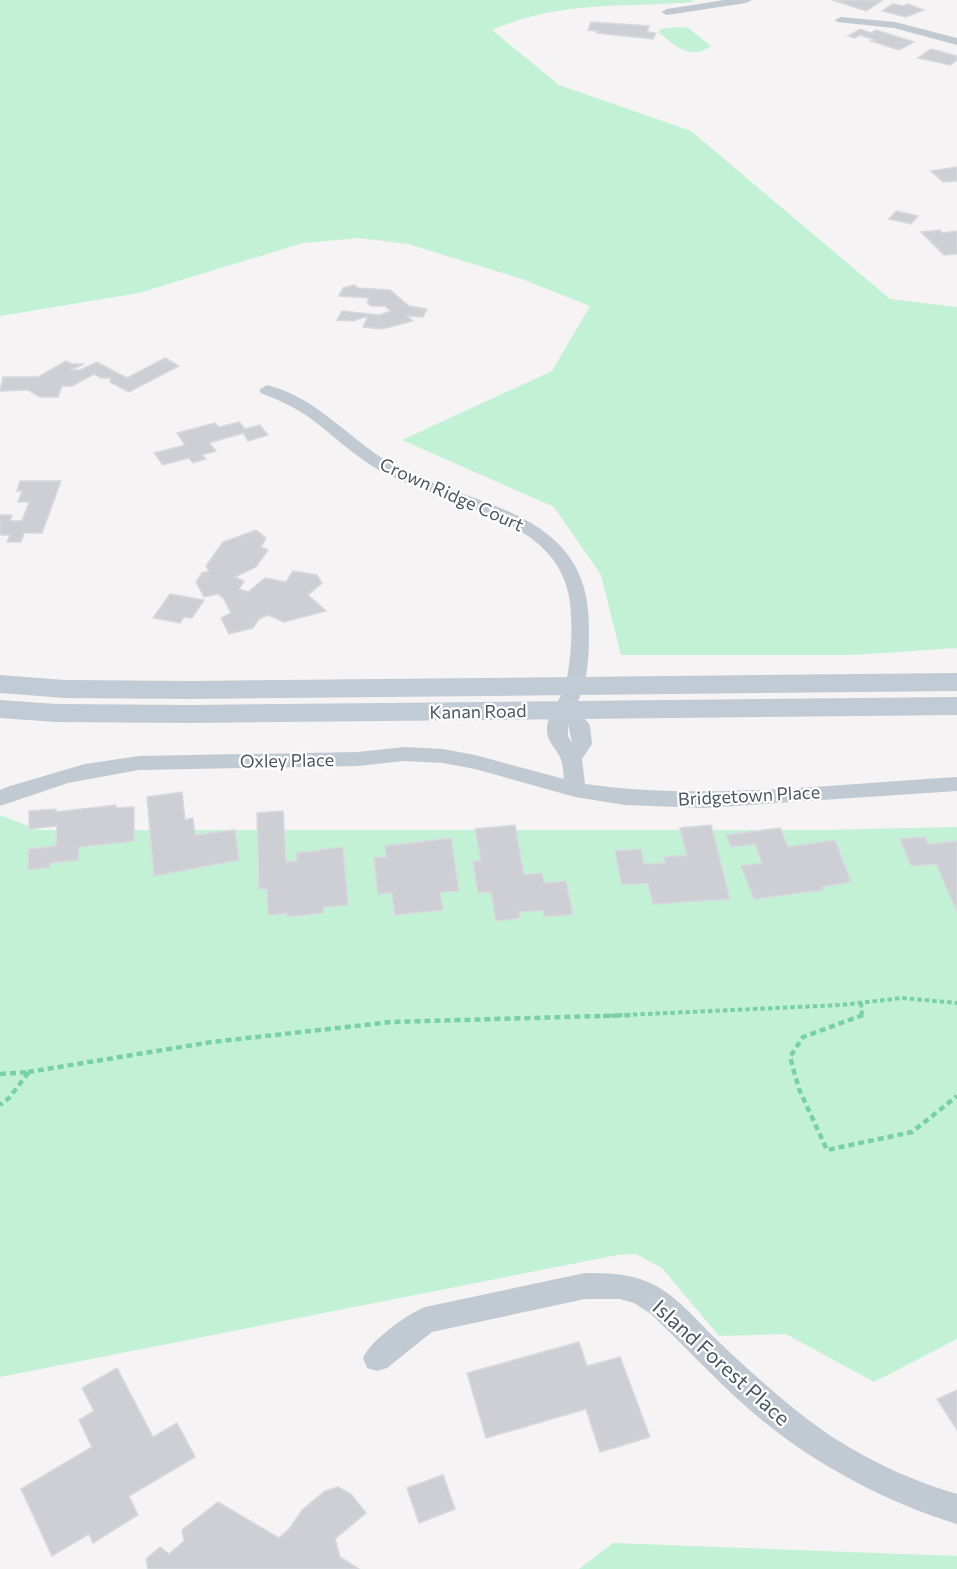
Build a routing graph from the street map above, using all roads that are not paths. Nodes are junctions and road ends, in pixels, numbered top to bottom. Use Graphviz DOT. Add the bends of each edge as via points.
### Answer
graph roads {
  1 [pos="746,0"];
  2 [pos="667,12"];
  3 [pos="841,20"];
  4 [pos="957,42"];
  5 [pos="267,390"];
  6 [pos="957,682"];
  7 [pos="0,684"];
  8 [pos="570,698"];
  9 [pos="957,706"];
  10 [pos="0,709"];
  11 [pos="957,784"];
  12 [pos="575,790"];
  13 [pos="0,798"];
  14 [pos="377,1358"];
  15 [pos="957,1509"];
  1 -- 2 [label="street"];
  3 -- 4 [label="street" via="895,25"];
  5 -- 8 [label="street, Crown Ridge Court" via="314,413 392,471 508,517 548,542 566,564 578,591 578,651"];
  6 -- 8 [label="main road, Kanan Road"];
  7 -- 8 [label="main road, Kanan Road" via="65,689"];
  8 -- 9 [label="main road, Kanan Road"];
  8 -- 10 [label="main road, Kanan Road" via="190,714"];
  8 -- 12 [label="street" via="557,726 560,744 571,758"];
  11 -- 12 [label="street, Bridgetown Place" via="704,800 625,797"];
  12 -- 13 [label="street, Oxley Place" via="475,762 404,754 358,759 106,766 61,776"];
  14 -- 15 [label="street, Island Forest Place" via="425,1320 585,1286 620,1286 641,1292 661,1305 752,1393 799,1431 858,1468"];
}
